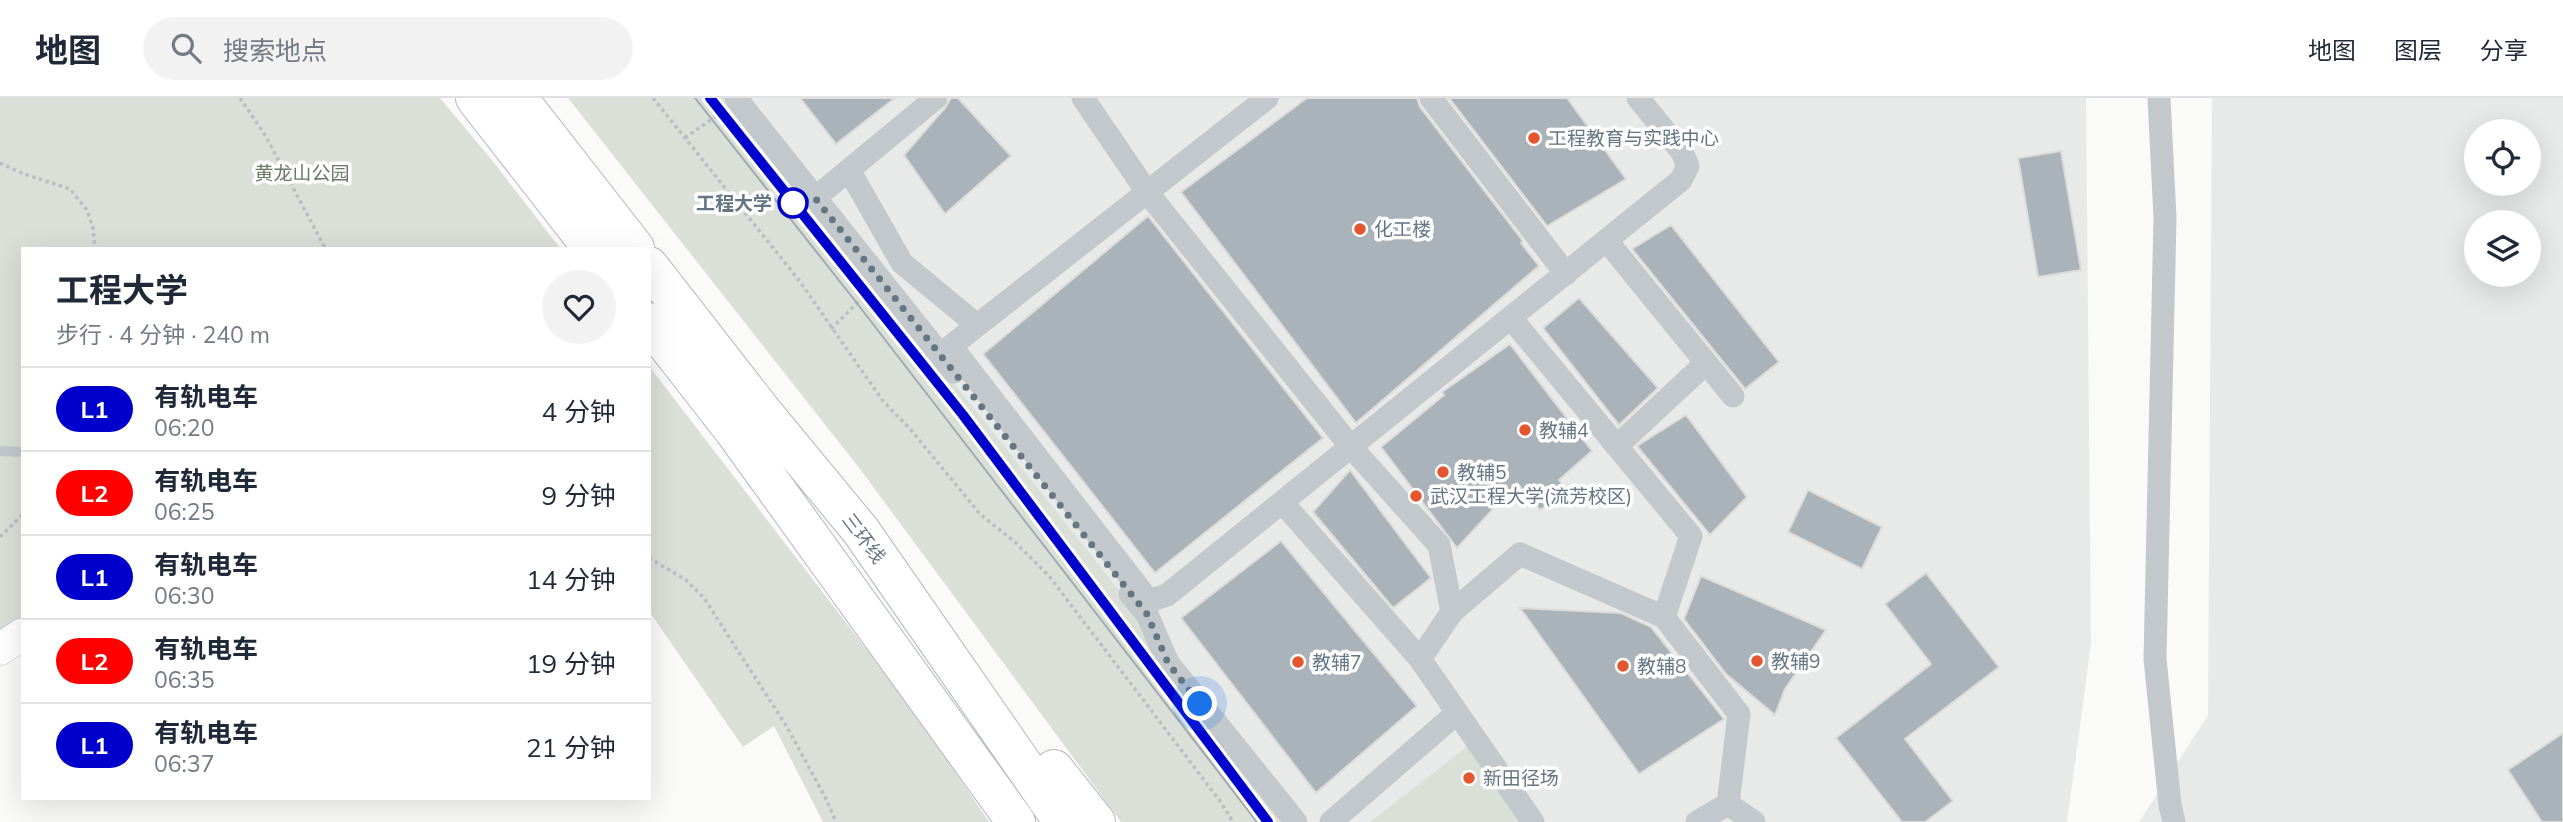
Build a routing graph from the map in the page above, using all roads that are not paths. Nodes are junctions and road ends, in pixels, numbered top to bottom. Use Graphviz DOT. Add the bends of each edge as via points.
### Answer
graph roads {
  1 [pos="475,98"];
  2 [pos="518,98"];
  3 [pos="736,98"];
  4 [pos="1267,98"];
  5 [pos="1431,98"];
  6 [pos="1638,98"];
  7 [pos="2159,98"];
  8 [pos="1091,100"];
  9 [pos="921,103"];
  10 [pos="849,170"];
  11 [pos="1147,192"];
  12 [pos="815,198"];
  13 [pos="1607,241"];
  14 [pos="591,247"];
  15 [pos="634,247"];
  16 [pos="902,263"];
  17 [pos="651,269"];
  18 [pos="1566,274"];
  19 [pos="881,281"];
  20 [pos="1511,318"];
  21 [pos="651,325"];
  22 [pos="977,325"];
  23 [pos="1706,363"];
  24 [pos="1733,396"];
  25 [pos="1617,446"];
  26 [pos="1350,447"];
  27 [pos="0,451"];
  28 [pos="21,452"];
  29 [pos="1282,502"];
  30 [pos="861,531"];
  31 [pos="1452,612"];
  32 [pos="1664,617"];
  33 [pos="21,635"];
  34 [pos="0,649"];
  35 [pos="1420,659"];
  36 [pos="1457,713"];
  37 [pos="1728,803"];
  38 [pos="1016,822"];
  39 [pos="1063,822"];
  40 [pos="1096,822"];
  41 [pos="1296,822"];
  42 [pos="1331,822"];
  43 [pos="1533,822"];
  44 [pos="1696,822"];
  45 [pos="1754,822"];
  46 [pos="2174,822"];
  1 -- 14 [label="highway"];
  2 -- 15 [label="highway"];
  3 -- 12 [label="street"];
  4 -- 11 [label="street"];
  5 -- 18 [label="street"];
  6 -- 13 [label="street" via="1688,166 1681,180"];
  7 -- 46 [label="street" via="2165,218 2155,659"];
  8 -- 11 [label="street"];
  9 -- 10 [label="street"];
  10 -- 12 [label="street"];
  10 -- 16 [label="street"];
  11 -- 22 [label="street"];
  11 -- 26 [label="street"];
  12 -- 19 [label="street"];
  13 -- 18 [label="street"];
  13 -- 23 [label="street"];
  16 -- 19 [label="street"];
  16 -- 22 [label="street"];
  17 -- 30 [label="highway, 三环线"];
  18 -- 20 [label="street"];
  19 -- 41 [label="street" via="1147,614 1168,663"];
  20 -- 25 [label="street"];
  20 -- 26 [label="street"];
  21 -- 38 [label="highway" via="734,431"];
  22 -- 29 [label="street" via="951,346 1149,601 1167,595"];
  23 -- 24 [label="street"];
  23 -- 25 [label="street"];
  25 -- 32 [label="street" via="1691,536"];
  26 -- 29 [label="street"];
  26 -- 31 [label="street" via="1439,545"];
  27 -- 28 [label="lane"];
  29 -- 35 [label="street"];
  30 -- 39 [label="highway, 三环线"];
  30 -- 40 [label="highway"];
  31 -- 32 [label="street" via="1520,554"];
  31 -- 35 [label="street"];
  32 -- 37 [label="street" via="1739,714"];
  33 -- 34 [label="street"];
  35 -- 36 [label="street"];
  36 -- 42 [label="street"];
  36 -- 43 [label="street"];
  37 -- 44 [label="street"];
  37 -- 45 [label="street"];
}
